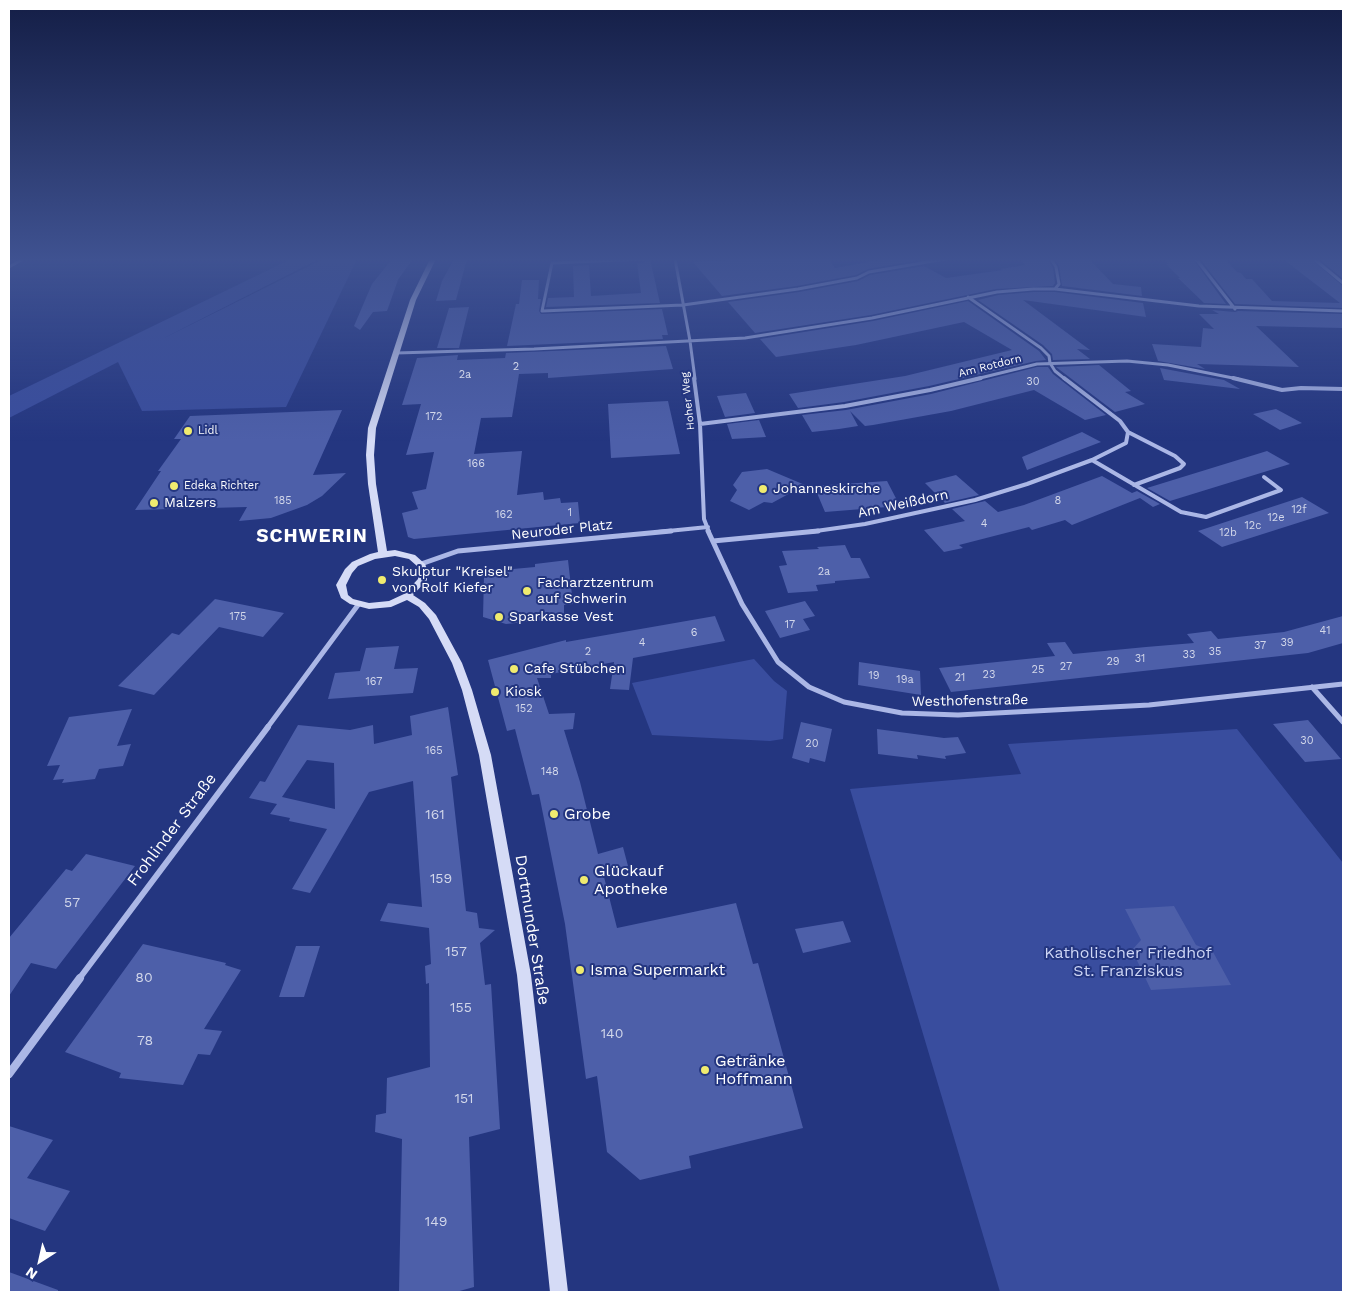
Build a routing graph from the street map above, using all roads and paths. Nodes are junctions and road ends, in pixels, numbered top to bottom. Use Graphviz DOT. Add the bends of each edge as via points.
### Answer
graph roads {
  1 [pos="407,320"];
  2 [pos="686,320"];
  3 [pos="853,320"];
  4 [pos="1001,320"];
  5 [pos="690,341"];
  6 [pos="396,353"];
  7 [pos="1050,363"];
  8 [pos="1343,389"];
  9 [pos="700,424"];
  10 [pos="1128,432"];
  11 [pos="1092,460"];
  12 [pos="1264,478"];
  13 [pos="1134,485"];
  14 [pos="708,527"];
  15 [pos="713,541"];
  16 [pos="383,554"];
  17 [pos="421,564"];
  18 [pos="408,596"];
  19 [pos="358,605"];
  20 [pos="1343,684"];
  21 [pos="1312,687"];
  22 [pos="1343,722"];
  23 [pos="9,1074"];
  24 [pos="559,1292"];
  1 -- 6 [label="main road"];
  2 -- 5 [label="street, Hoher Weg"];
  3 -- 5 [label="street" via="745,338"];
  4 -- 7 [label="street" via="1041,348 1049,356"];
  5 -- 6 [label="street"];
  5 -- 9 [label="street, Hoher Weg"];
  6 -- 16 [label="main road" via="371,440 372,484"];
  7 -- 8 [label="street, Am Rotdorn" via="1135,362 1231,376 1282,390"];
  7 -- 9 [label="street, Am Rotdorn" via="846,406"];
  7 -- 10 [label="street" via="1120,421"];
  9 -- 14 [label="street, Hoher Weg" via="704,519"];
  10 -- 11 [label="street, Am Weißdorn" via="1126,443"];
  10 -- 13 [label="street" via="1184,464"];
  11 -- 13 [label="street"];
  11 -- 15 [label="street, Am Weißdorn" via="976,500 865,524"];
  12 -- 13 [label="street" via="1281,490 1206,517 1181,512"];
  14 -- 15 [label="street, Hoher Weg"];
  14 -- 17 [label="street, Neuroder Platz" via="458,551"];
  15 -- 21 [label="street, Westhofenstraße" via="742,604 778,662 809,687 844,702 902,713 958,715 1149,705"];
  16 -- 17 [label="main road" via="407,555"];
  16 -- 19 [label="main road" via="355,564 342,580 344,596"];
  17 -- 18 [label="main road" via="422,580"];
  18 -- 19 [label="main road" via="380,606"];
  18 -- 24 [label="main road, Dortmunder Straße" via="433,617 457,663 485,755 524,975"];
  19 -- 23 [label="street, Frohlinder Straße"];
  20 -- 21 [label="street, Westhofenstraße"];
  21 -- 22 [label="street"];
}
